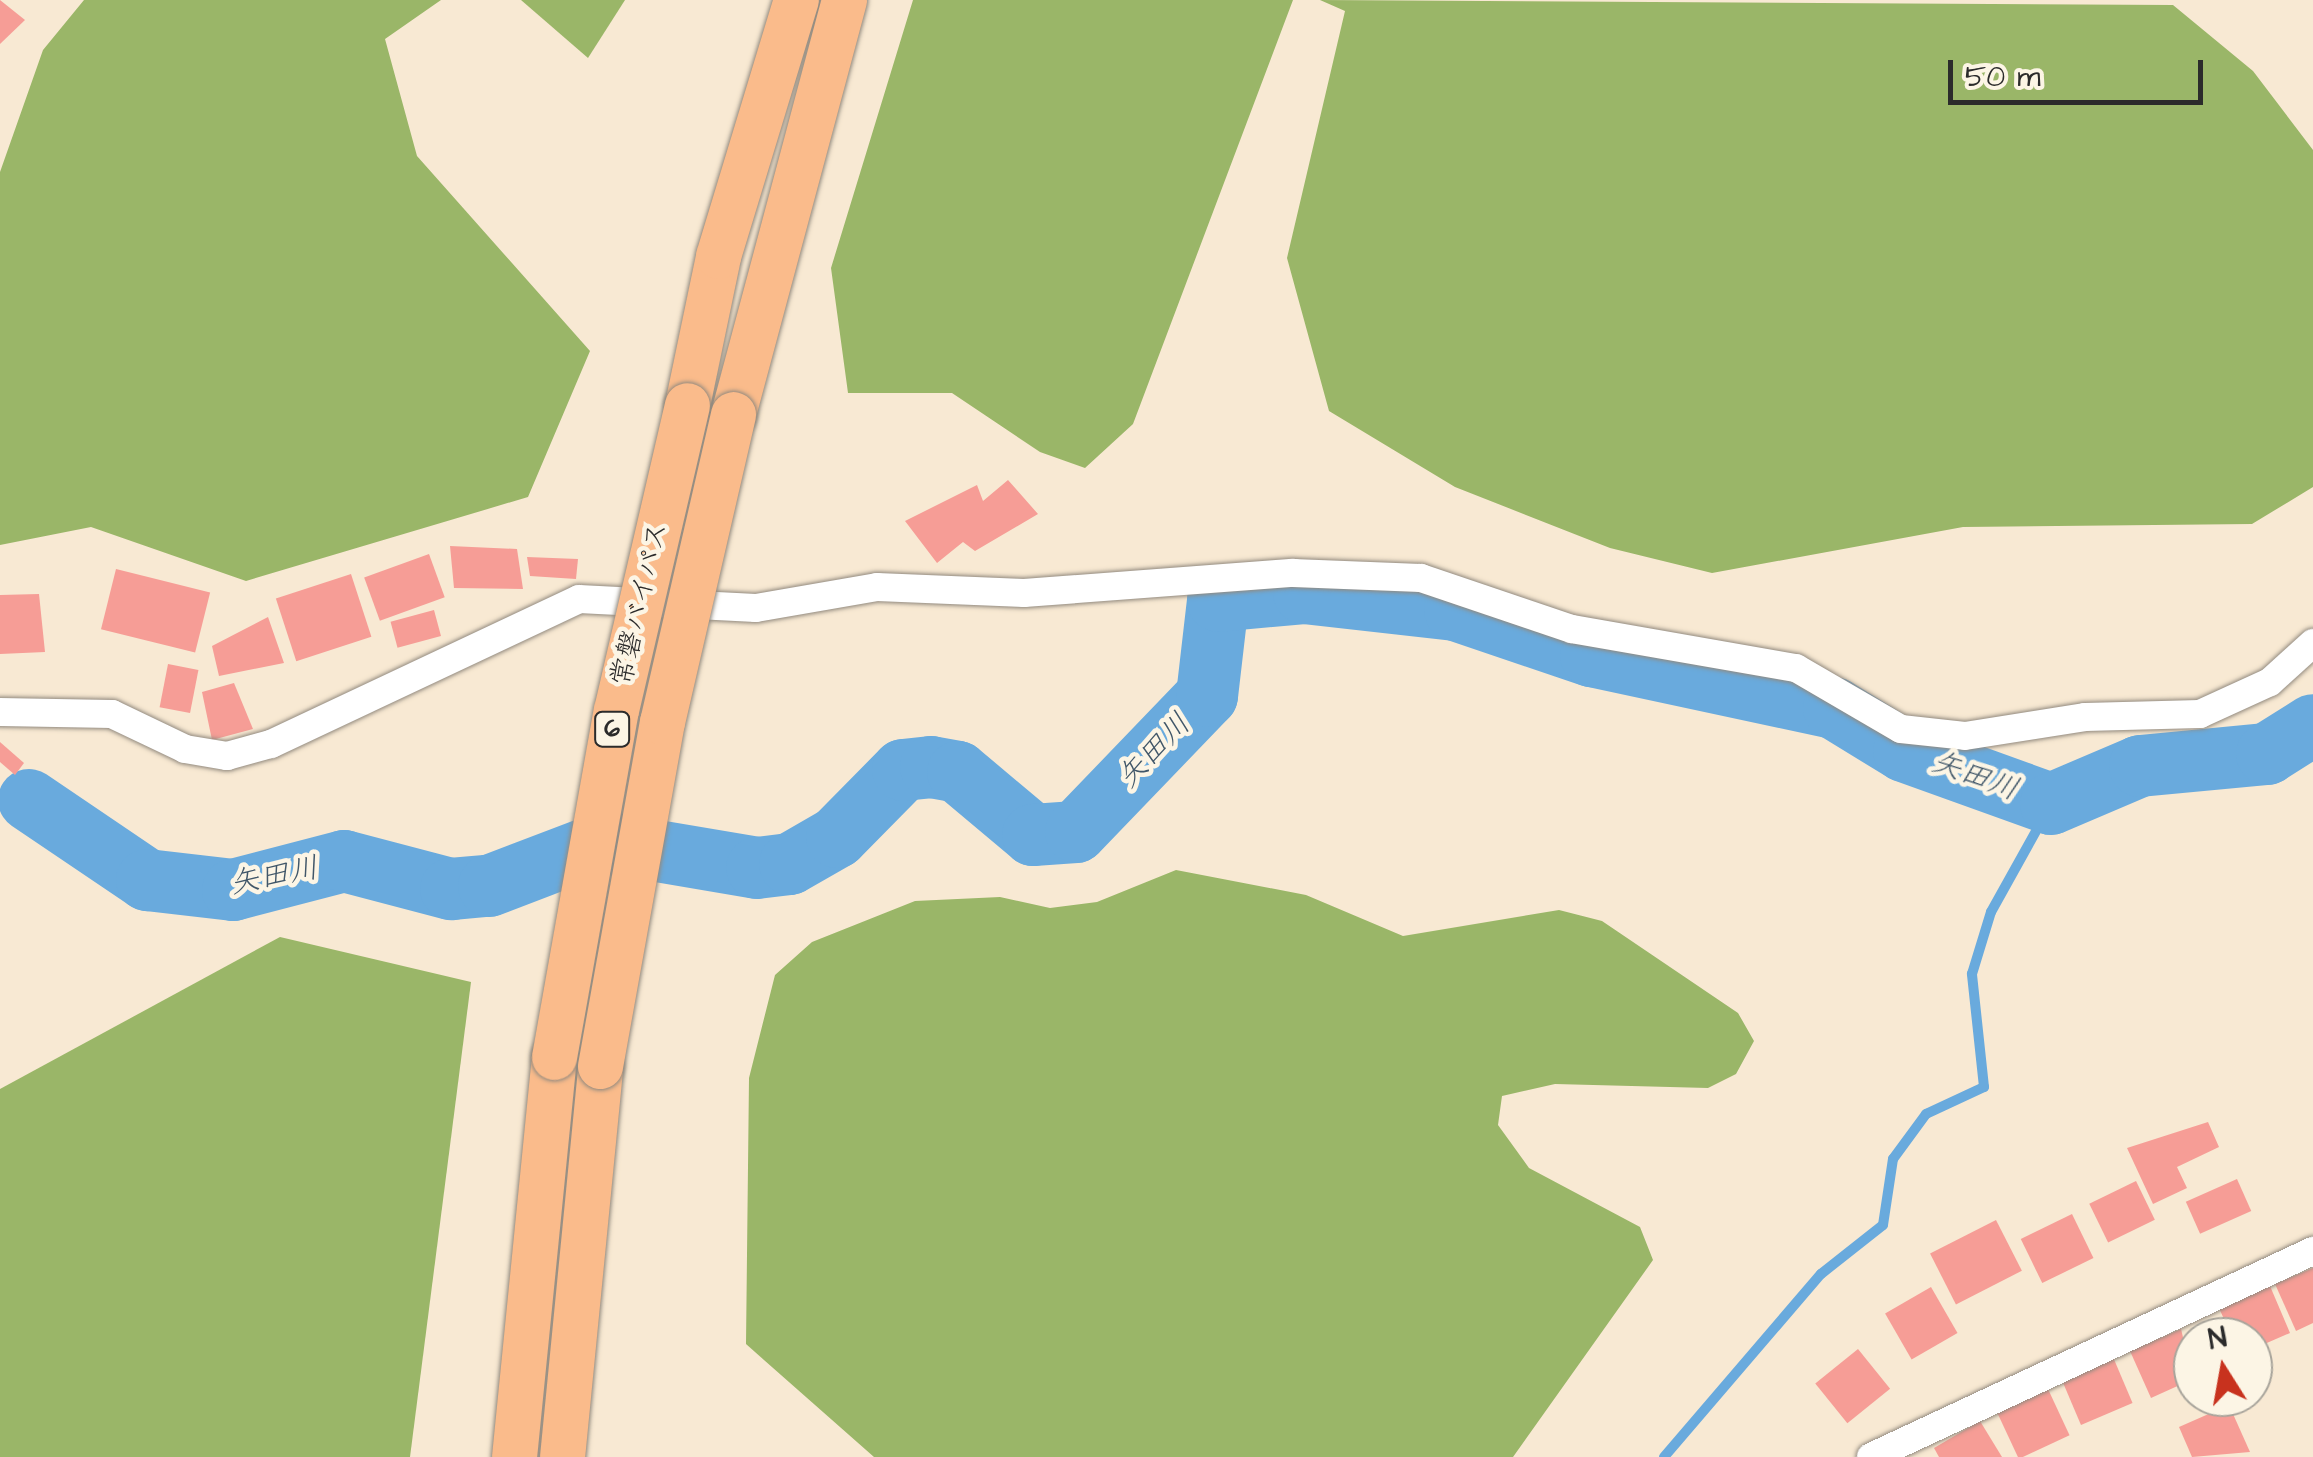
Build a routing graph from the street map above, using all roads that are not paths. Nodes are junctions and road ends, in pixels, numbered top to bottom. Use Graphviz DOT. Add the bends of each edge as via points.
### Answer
graph roads {
  1 [pos="772,0"];
  2 [pos="796,0"];
  3 [pos="844,0"];
  4 [pos="878,0"];
  5 [pos="759,114"];
  6 [pos="751,355"];
  7 [pos="2313,643"];
  8 [pos="0,712"];
  9 [pos="2313,1251"];
  10 [pos="572,1319"];
  11 [pos="522,1327"];
  12 [pos="506,1457"];
  13 [pos="514,1457"];
  14 [pos="562,1457"];
  15 [pos="576,1457"];
  16 [pos="1871,1457"];
  1 -- 5 [label="highway"];
  2 -- 5 [label="highway, 常磐バイパス / 6"];
  3 -- 6 [label="highway, 常磐バイパス / 6"];
  4 -- 6 [label="highway" via="813,211"];
  5 -- 11 [label="highway, 常磐バイパス / 6, bridge" via="616,710 554,1057"];
  6 -- 10 [label="highway, 常磐バイパス / 6, bridge" via="662,722 600,1066"];
  7 -- 8 [label="street" via="2270,682 2200,714 2086,717 1965,736 1901,730 1796,668 1572,630 1421,578 1293,573 1024,594 877,587 756,608 579,599 271,744 228,756 185,749 112,714"];
  9 -- 16 [label="street"];
  10 -- 14 [label="highway, 常磐バイパス / 6"];
  10 -- 15 [label="highway"];
  11 -- 12 [label="highway"];
  11 -- 13 [label="highway, 常磐バイパス / 6"];
}
